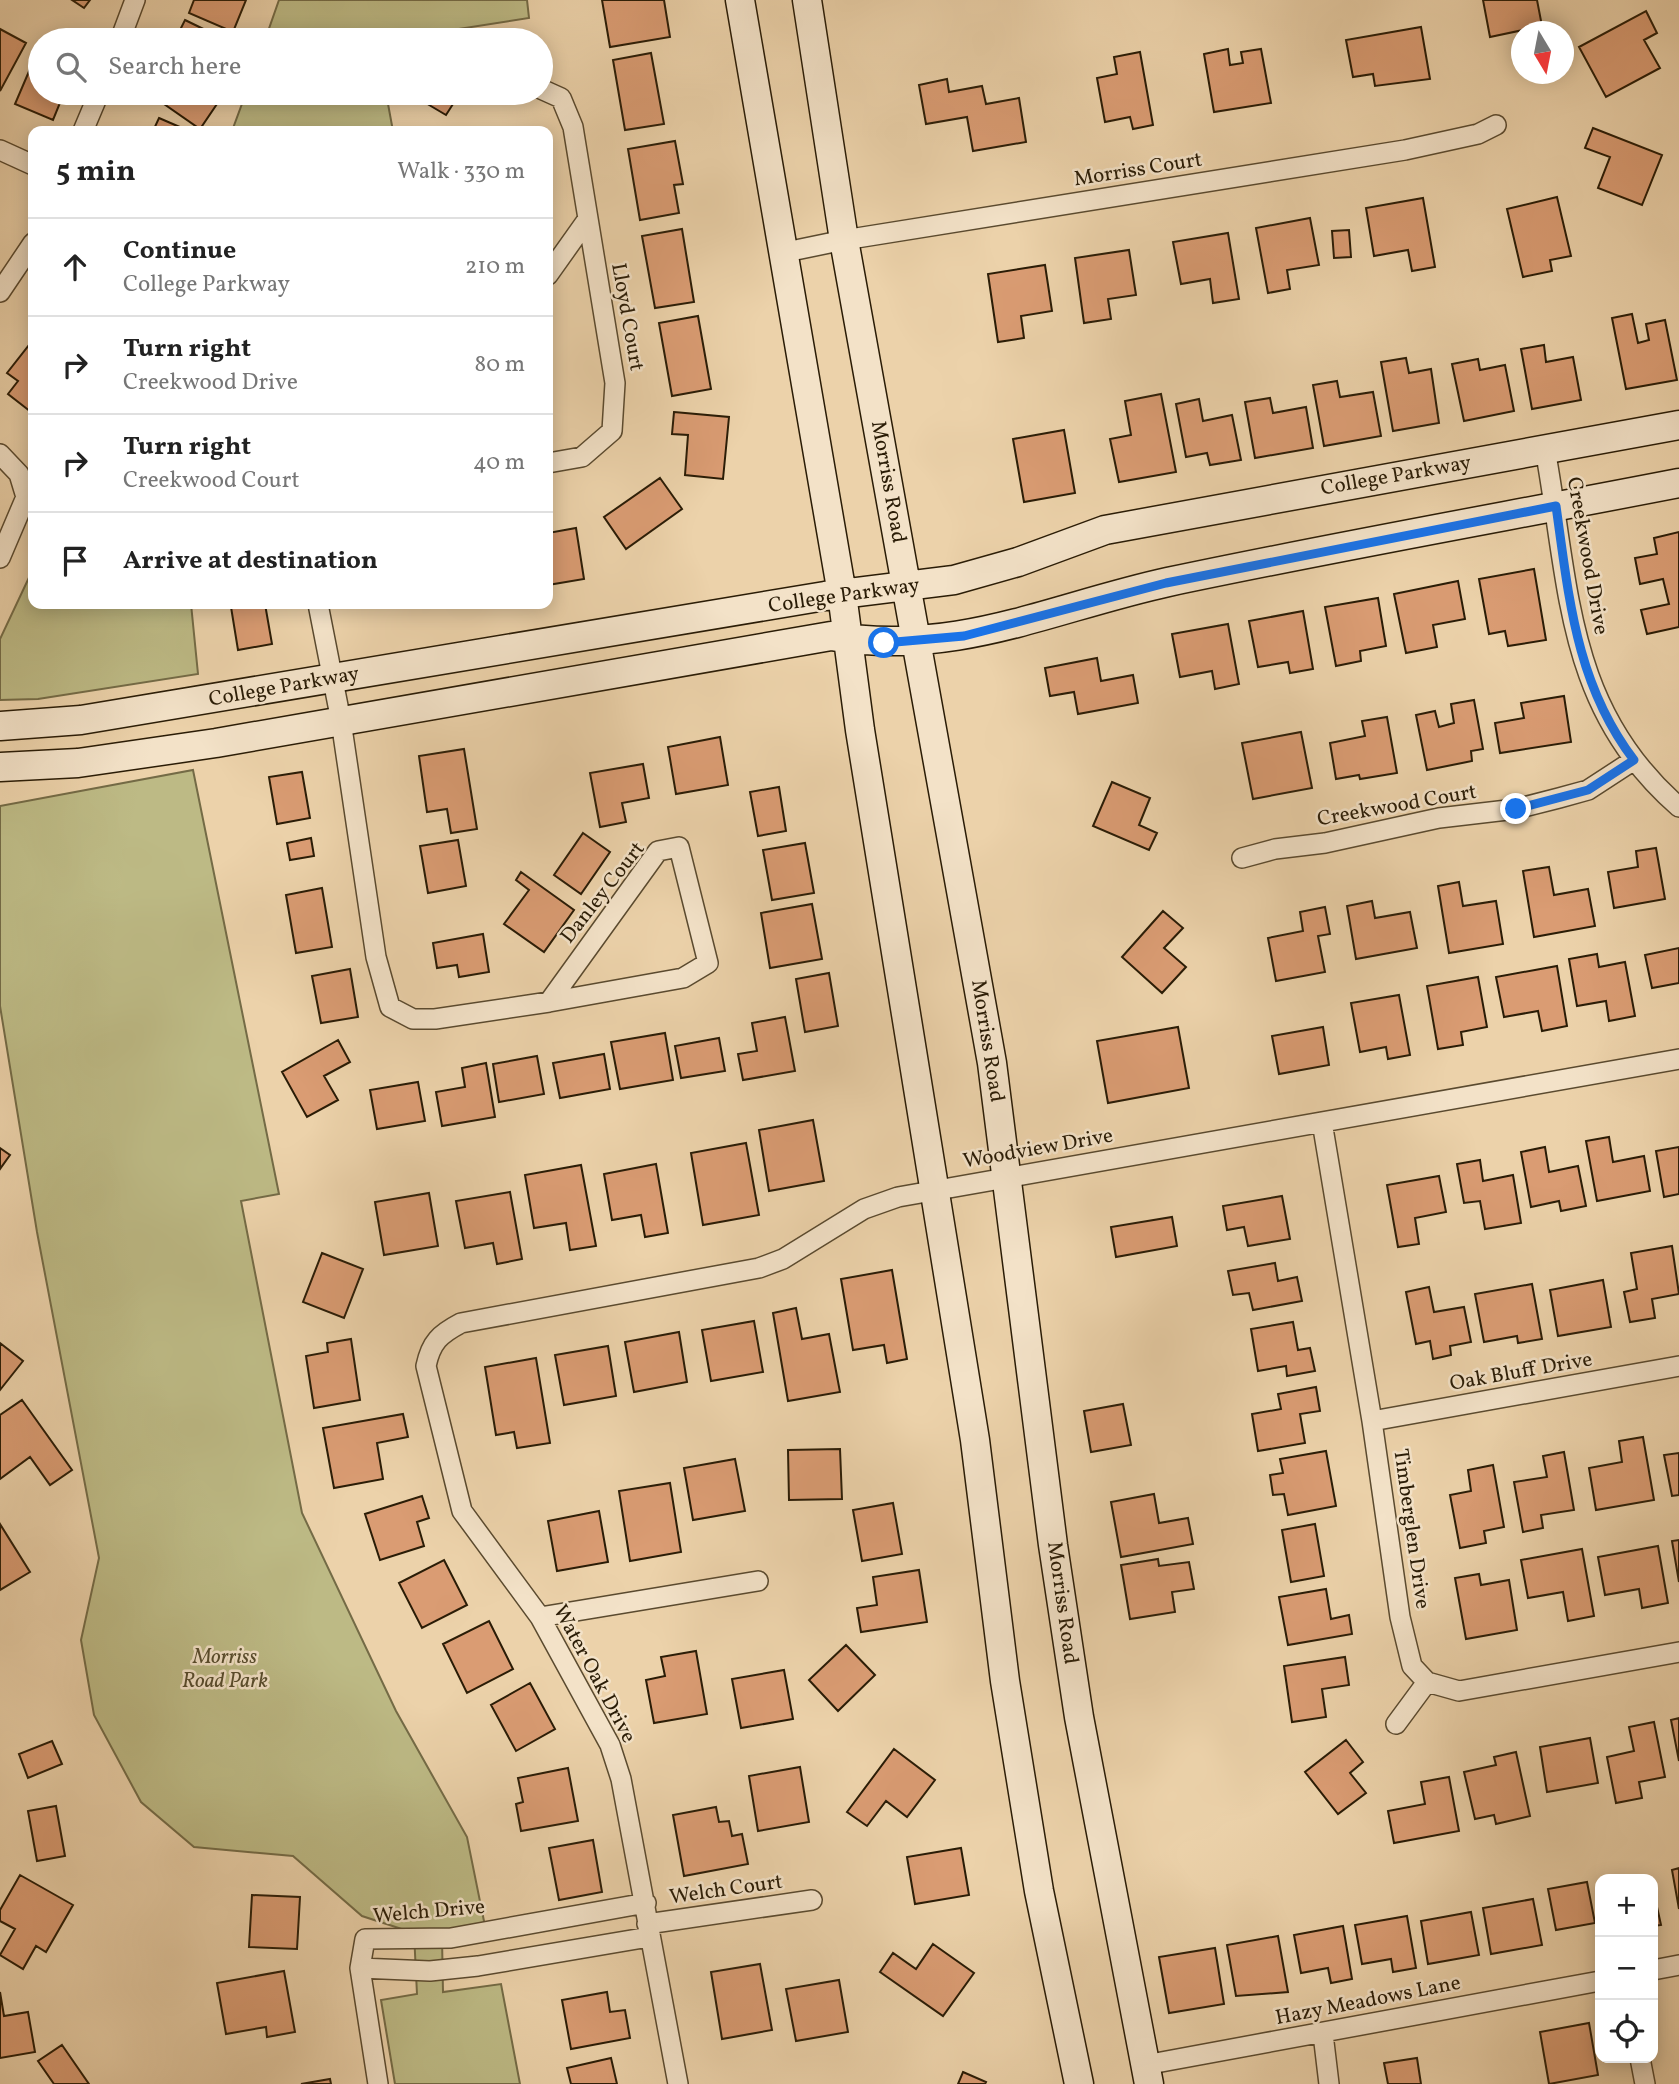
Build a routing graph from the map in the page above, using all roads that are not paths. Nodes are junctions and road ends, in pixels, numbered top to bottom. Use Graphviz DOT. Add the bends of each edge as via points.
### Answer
graph roads {
  1 [pos="135,0"];
  2 [pos="740,0"];
  3 [pos="807,0"];
  4 [pos="124,28"];
  5 [pos="553,94"];
  6 [pos="94,105"];
  7 [pos="1496,125"];
  8 [pos="85,126"];
  9 [pos="0,150"];
  10 [pos="28,163"];
  11 [pos="587,220"];
  12 [pos="844,240"];
  13 [pos="28,250"];
  14 [pos="786,253"];
  15 [pos="553,268"];
  16 [pos="0,292"];
  17 [pos="1679,425"];
  18 [pos="1545,449"];
  19 [pos="0,454"];
  20 [pos="553,462"];
  21 [pos="1679,483"];
  22 [pos="1556,506"];
  23 [pos="0,558"];
  24 [pos="907,586"];
  25 [pos="842,594"];
  26 [pos="319,609"];
  27 [pos="846,638"];
  28 [pos="918,641"];
  29 [pos="332,679"];
  30 [pos="341,721"];
  31 [pos="0,726"];
  32 [pos="1634,760"];
  33 [pos="0,767"];
  34 [pos="1679,807"];
  35 [pos="1242,858"];
  36 [pos="549,1002"];
  37 [pos="1679,1059"];
  38 [pos="1322,1122"];
  39 [pos="1008,1177"];
  40 [pos="936,1190"];
  41 [pos="430,1349"];
  42 [pos="1679,1366"];
  43 [pos="1372,1421"];
  44 [pos="758,1581"];
  45 [pos="540,1617"];
  46 [pos="1679,1652"];
  47 [pos="1427,1682"];
  48 [pos="1396,1724"];
  49 [pos="812,1900"];
  50 [pos="646,1903"];
  51 [pos="648,1931"];
  52 [pos="1679,1965"];
  53 [pos="360,1968"];
  54 [pos="1658,1969"];
  55 [pos="1595,1982"];
  56 [pos="1322,2034"];
  57 [pos="1641,2063"];
  58 [pos="1147,2074"];
  59 [pos="378,2084"];
  60 [pos="678,2084"];
  61 [pos="1079,2084"];
  62 [pos="1329,2084"];
  63 [pos="1645,2084"];
  1 -- 4 [label="street"];
  2 -- 14 [label="main road"];
  3 -- 12 [label="main road, Morriss Road"];
  5 -- 11 [label="street, Lloyd Court" via="562,98 569,110"];
  6 -- 8 [label="street"];
  7 -- 12 [label="street, Morriss Court" via="1478,134 1405,150"];
  9 -- 10 [label="street"];
  11 -- 15 [label="street"];
  11 -- 20 [label="street, Lloyd Court" via="615,383 612,431 582,457"];
  12 -- 14 [label="street, Morriss Court"];
  12 -- 24 [label="main road, Morriss Road"];
  13 -- 16 [label="street"];
  14 -- 25 [label="main road"];
  17 -- 18 [label="main road, College Parkway"];
  18 -- 22 [label="street, Creekwood Drive"];
  18 -- 24 [label="main road, College Parkway" via="1105,530 1018,562 954,580"];
  19 -- 23 [label="street" via="19,474 26,497"];
  21 -- 22 [label="main road, College Parkway"];
  22 -- 28 [label="main road, College Parkway" via="1166,583 964,636"];
  22 -- 32 [label="street, Creekwood Drive" via="1575,639 1600,708"];
  24 -- 25 [label="main road, College Parkway"];
  24 -- 28 [label="main road, Morriss Road"];
  25 -- 27 [label="main road"];
  25 -- 29 [label="main road, College Parkway"];
  26 -- 29 [label="street"];
  27 -- 28 [label="main road, College Parkway"];
  27 -- 30 [label="main road, College Parkway" via="831,636"];
  27 -- 40 [label="main road"];
  28 -- 39 [label="main road, Morriss Road"];
  29 -- 30 [label="street"];
  29 -- 31 [label="main road, College Parkway" via="80,720"];
  30 -- 33 [label="main road, College Parkway" via="78,763"];
  30 -- 36 [label="street, Danley Court" via="376,957 390,1007 413,1019 435,1019"];
  32 -- 34 [label="street, Creekwood Drive"];
  32 -- 35 [label="street, Creekwood Court" via="1588,790 1516,809 1439,818"];
  36 -- 36 [label="street, Danley Court" via="683,978 708,963 679,847 658,851"];
  37 -- 38 [label="street, Woodview Drive"];
  38 -- 39 [label="street, Woodview Drive"];
  38 -- 43 [label="street, Timberglen Drive"];
  39 -- 40 [label="street, Woodview Drive"];
  39 -- 58 [label="main road, Morriss Road" via="1077,1704"];
  40 -- 41 [label="street, Woodview Drive" via="864,1209 783,1259 760,1268 461,1323 441,1333"];
  40 -- 61 [label="main road" via="975,1440 1005,1681 1039,1891"];
  41 -- 45 [label="street, Water Oak Drive" via="426,1366 430,1387 462,1511"];
  42 -- 43 [label="street, Oak Bluff Drive"];
  43 -- 47 [label="street, Timberglen Drive" via="1400,1617 1412,1667"];
  44 -- 45 [label="street"];
  45 -- 50 [label="street, Water Oak Drive" via="610,1745"];
  46 -- 47 [label="street" via="1459,1691"];
  47 -- 48 [label="street"];
  49 -- 51 [label="street, Welch Court"];
  50 -- 51 [label="street, Water Oak Drive"];
  50 -- 53 [label="street, Welch Drive" via="451,1938 365,1939"];
  51 -- 53 [label="street" via="478,1966 430,1971"];
  51 -- 60 [label="street, Water Oak Drive"];
  52 -- 54 [label="street"];
  53 -- 59 [label="street"];
  55 -- 56 [label="street, Hazy Meadows Lane"];
  56 -- 58 [label="street, Hazy Meadows Lane"];
  56 -- 62 [label="street"];
  57 -- 63 [label="street"];
}
